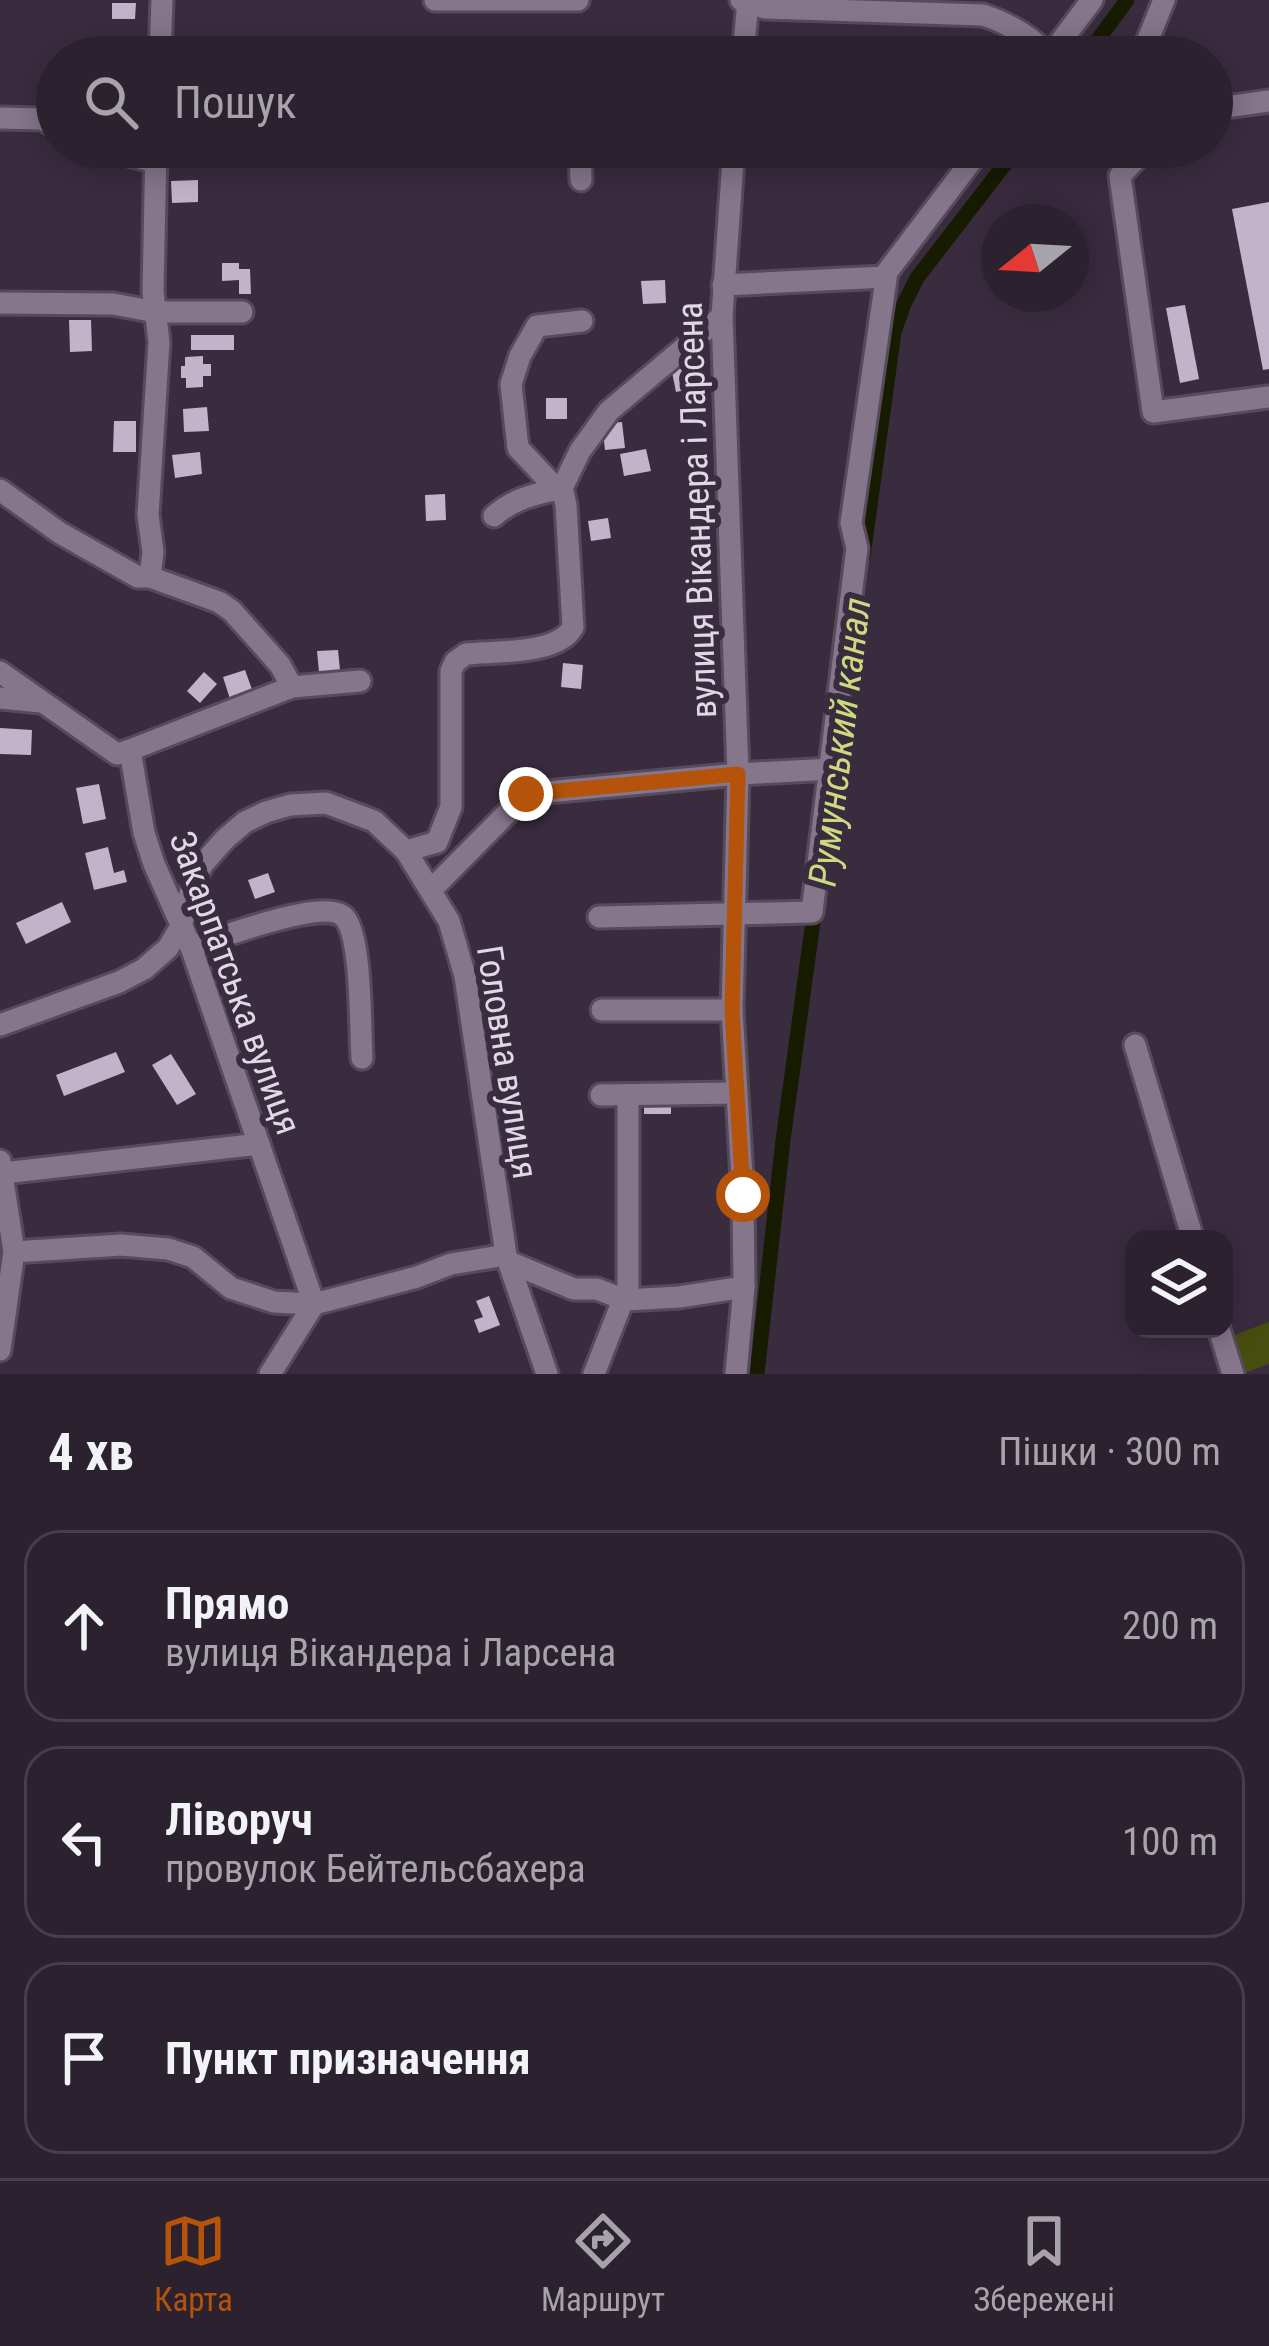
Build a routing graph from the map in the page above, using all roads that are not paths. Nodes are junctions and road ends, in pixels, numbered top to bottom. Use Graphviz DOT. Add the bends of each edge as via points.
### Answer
graph roads {
  1 [pos="162,0"];
  2 [pos="434,0"];
  3 [pos="578,0"];
  4 [pos="1092,0"];
  5 [pos="1164,0"];
  6 [pos="746,1"];
  7 [pos="161,36"];
  8 [pos="744,36"];
  9 [pos="1026,36"];
  10 [pos="1065,36"];
  11 [pos="1149,36"];
  12 [pos="1269,100"];
  13 [pos="1233,106"];
  14 [pos="0,118"];
  15 [pos="36,119"];
  16 [pos="156,168"];
  17 [pos="581,168"];
  18 [pos="732,168"];
  19 [pos="966,168"];
  20 [pos="1127,168"];
  21 [pos="581,180"];
  22 [pos="886,277"];
  23 [pos="723,285"];
  24 [pos="0,303"];
  25 [pos="155,312"];
  26 [pos="242,312"];
  27 [pos="722,316"];
  28 [pos="582,321"];
  29 [pos="1269,398"];
  30 [pos="562,488"];
  31 [pos="0,490"];
  32 [pos="494,516"];
  33 [pos="150,577"];
  34 [pos="0,672"];
  35 [pos="359,681"];
  36 [pos="292,687"];
  37 [pos="0,698"];
  38 [pos="44,703"];
  39 [pos="130,750"];
  40 [pos="832,770"];
  41 [pos="738,774"];
  42 [pos="406,851"];
  43 [pos="431,890"];
  44 [pos="736,915"];
  45 [pos="599,917"];
  46 [pos="186,937"];
  47 [pos="602,1010"];
  48 [pos="732,1010"];
  49 [pos="0,1025"];
  50 [pos="1136,1045"];
  51 [pos="362,1058"];
  52 [pos="735,1093"];
  53 [pos="601,1095"];
  54 [pos="628,1095"];
  55 [pos="259,1144"];
  56 [pos="2,1167"];
  57 [pos="1190,1230"];
  58 [pos="14,1252"];
  59 [pos="507,1258"];
  60 [pos="744,1287"];
  61 [pos="625,1300"];
  62 [pos="314,1304"];
  63 [pos="1222,1338"];
  64 [pos="0,1350"];
  65 [pos="270,1374"];
  66 [pos="547,1374"];
  67 [pos="594,1374"];
  68 [pos="736,1374"];
  69 [pos="1233,1374"];
  1 -- 7 [label="street"];
  2 -- 3 [label="street"];
  4 -- 10 [label="street"];
  5 -- 11 [label="street"];
  6 -- 8 [label="street"];
  6 -- 9 [label="street" via="983,15"];
  12 -- 13 [label="street"];
  14 -- 15 [label="street"];
  16 -- 25 [label="street"];
  17 -- 21 [label="street"];
  18 -- 23 [label="street, вулиця Вікандера і Ларсена"];
  19 -- 22 [label="street"];
  20 -- 29 [label="street" via="1120,176 1153,412"];
  22 -- 23 [label="street"];
  22 -- 40 [label="street" via="851,523 857,548"];
  23 -- 27 [label="street, вулиця Вікандера і Ларсена"];
  24 -- 25 [label="street"];
  25 -- 26 [label="street"];
  25 -- 33 [label="street"];
  27 -- 30 [label="street" via="609,411"];
  27 -- 41 [label="street, вулиця Вікандера і Ларсена"];
  28 -- 30 [label="street" via="536,326 511,384 518,448"];
  30 -- 32 [label="street" via="508,503"];
  30 -- 42 [label="street" via="573,627 553,646 466,654 455,662 451,807 437,842"];
  31 -- 33 [label="street" via="90,551"];
  33 -- 36 [label="street" via="232,611"];
  34 -- 38 [label="street"];
  35 -- 36 [label="street"];
  36 -- 39 [label="street"];
  37 -- 38 [label="street"];
  38 -- 39 [label="street" via="117,754"];
  39 -- 46 [label="street, Закарпатська вулиця" via="144,833"];
  40 -- 41 [label="street"];
  40 -- 44 [label="street" via="812,912"];
  41 -- 43 [label="street" via="526,794"];
  41 -- 44 [label="street, вулиця Вікандера і Ларсена"];
  42 -- 43 [label="street, Головна вулиця"];
  42 -- 46 [label="street, Головна вулиця" via="374,821 326,803 266,812 244,822 202,865"];
  43 -- 59 [label="street, Головна вулиця" via="465,976"];
  44 -- 45 [label="street"];
  44 -- 48 [label="street, вулиця Вікандера і Ларсена"];
  46 -- 49 [label="street, Головна вулиця" via="119,982"];
  46 -- 51 [label="street" via="337,912 356,954"];
  46 -- 55 [label="street, Закарпатська вулиця"];
  47 -- 48 [label="street"];
  48 -- 52 [label="street, вулиця Вікандера і Ларсена"];
  50 -- 57 [label="street"];
  52 -- 54 [label="street"];
  52 -- 60 [label="street, вулиця Вікандера і Ларсена"];
  53 -- 54 [label="street"];
  54 -- 61 [label="street"];
  55 -- 56 [label="street"];
  55 -- 62 [label="street, Закарпатська вулиця"];
  56 -- 58 [label="street"];
  58 -- 62 [label="street" via="168,1249 193,1257 231,1288"];
  58 -- 64 [label="street"];
  59 -- 61 [label="street"];
  59 -- 62 [label="street" via="451,1264"];
  59 -- 66 [label="street, Головна вулиця"];
  60 -- 61 [label="street"];
  60 -- 68 [label="street, вулиця Вікандера і Ларсена"];
  61 -- 67 [label="street"];
  62 -- 65 [label="street"];
  63 -- 69 [label="street"];
}
